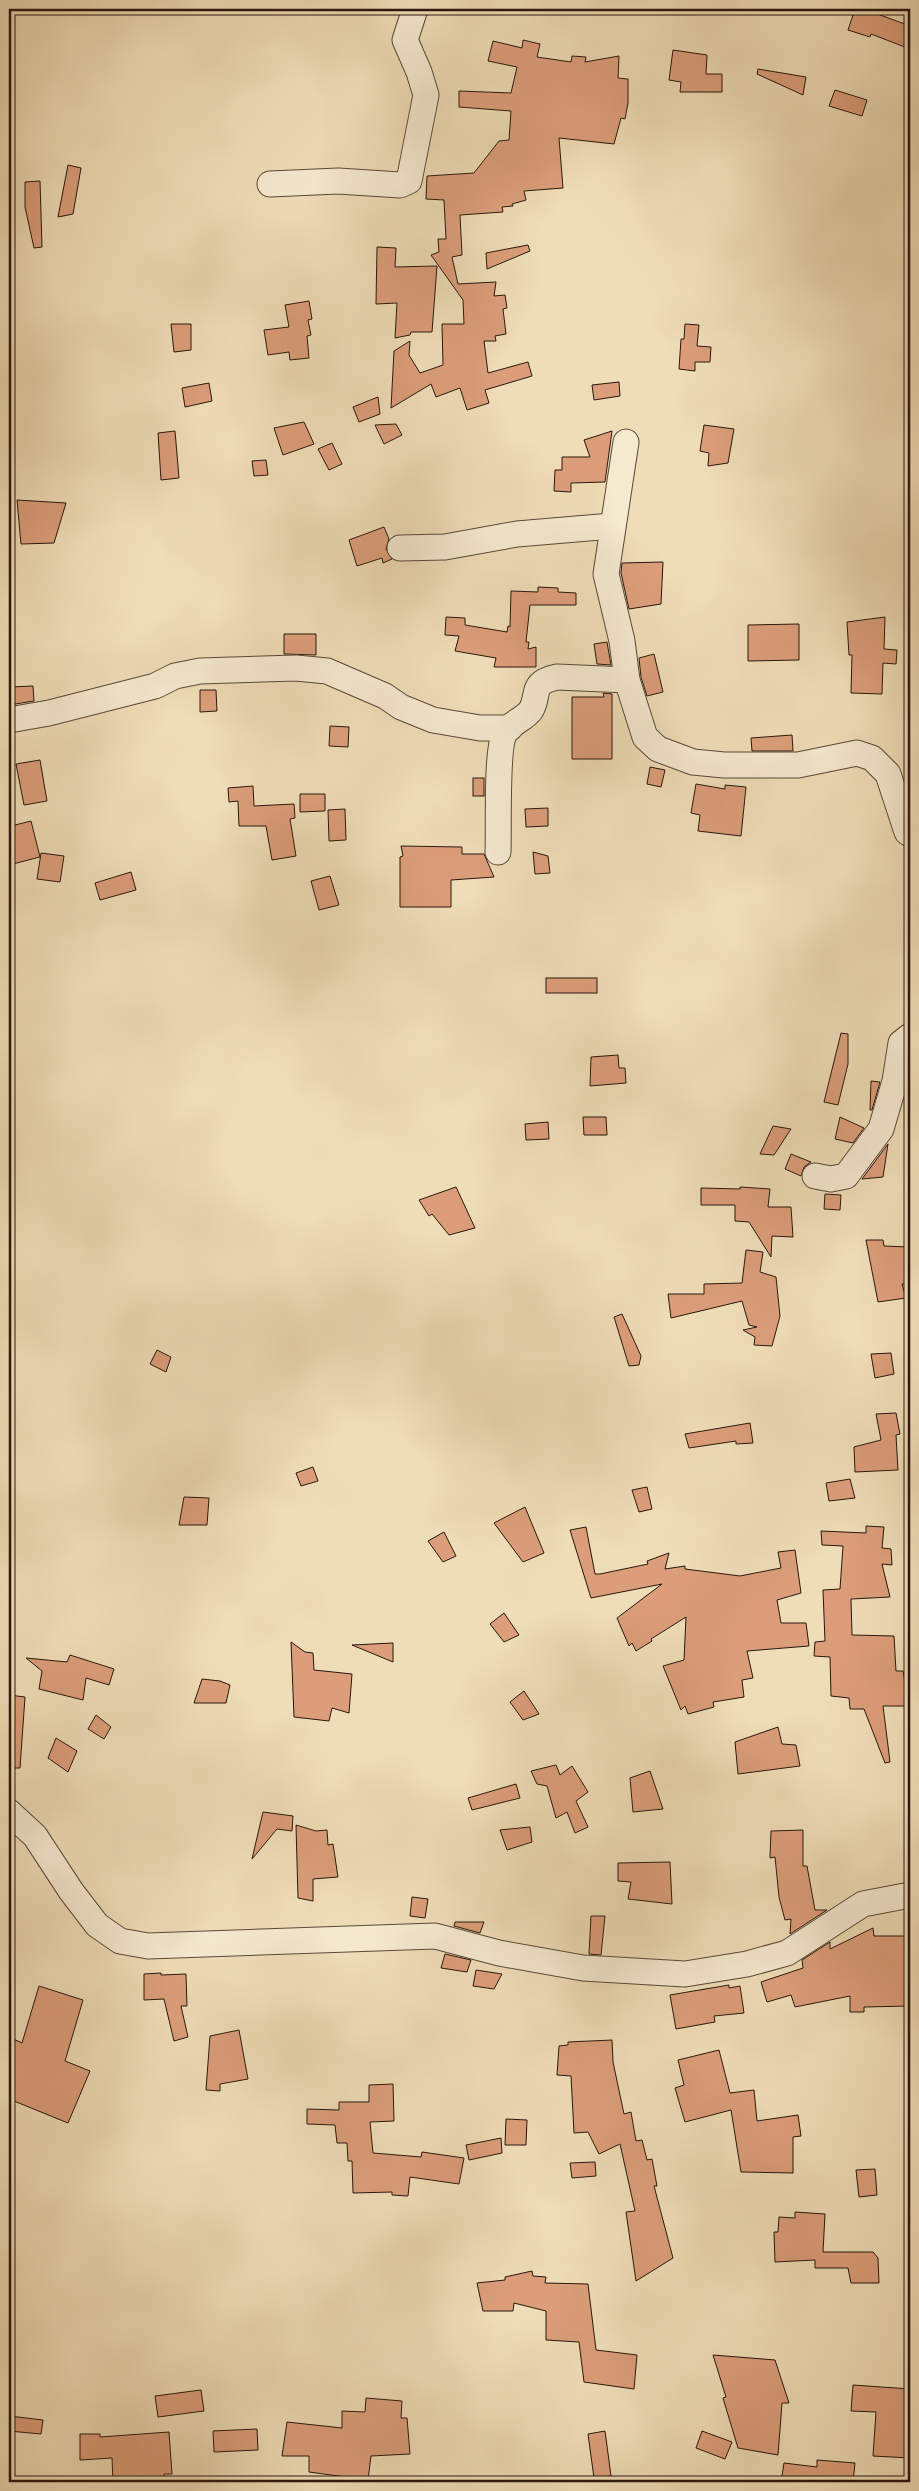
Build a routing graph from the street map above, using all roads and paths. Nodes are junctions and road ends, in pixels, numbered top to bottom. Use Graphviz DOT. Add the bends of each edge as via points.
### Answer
graph roads {
  1 [pos="415,9"];
  2 [pos="270,184"];
  3 [pos="626,442"];
  4 [pos="612,526"];
  5 [pos="400,548"];
  6 [pos="627,680"];
  7 [pos="9,720"];
  8 [pos="510,728"];
  9 [pos="910,834"];
  10 [pos="498,852"];
  11 [pos="910,1036"];
  12 [pos="815,1176"];
  13 [pos="9,1812"];
  14 [pos="910,1895"];
  1 -- 2 [label="street" via="405,40 426,95 410,181 400,185 338,181"];
  3 -- 4 [label="street"];
  4 -- 5 [label="street" via="517,534 445,547"];
  4 -- 6 [label="street" via="606,574"];
  6 -- 8 [label="street" via="546,679 535,691 531,710"];
  6 -- 9 [label="street" via="645,737 658,749 693,762 798,765 857,752 872,758 888,774"];
  7 -- 8 [label="street" via="155,686 175,676 200,671 296,668 326,671 434,720 480,728"];
  8 -- 10 [label="street" via="505,732 500,751"];
  11 -- 12 [label="street" via="901,1043 895,1081 881,1128 861,1158 846,1176 831,1179"];
  13 -- 14 [label="street" via="35,1836 97,1925 120,1940 148,1946 435,1936 583,1968 685,1974 747,1964 787,1953 864,1904"];
}
